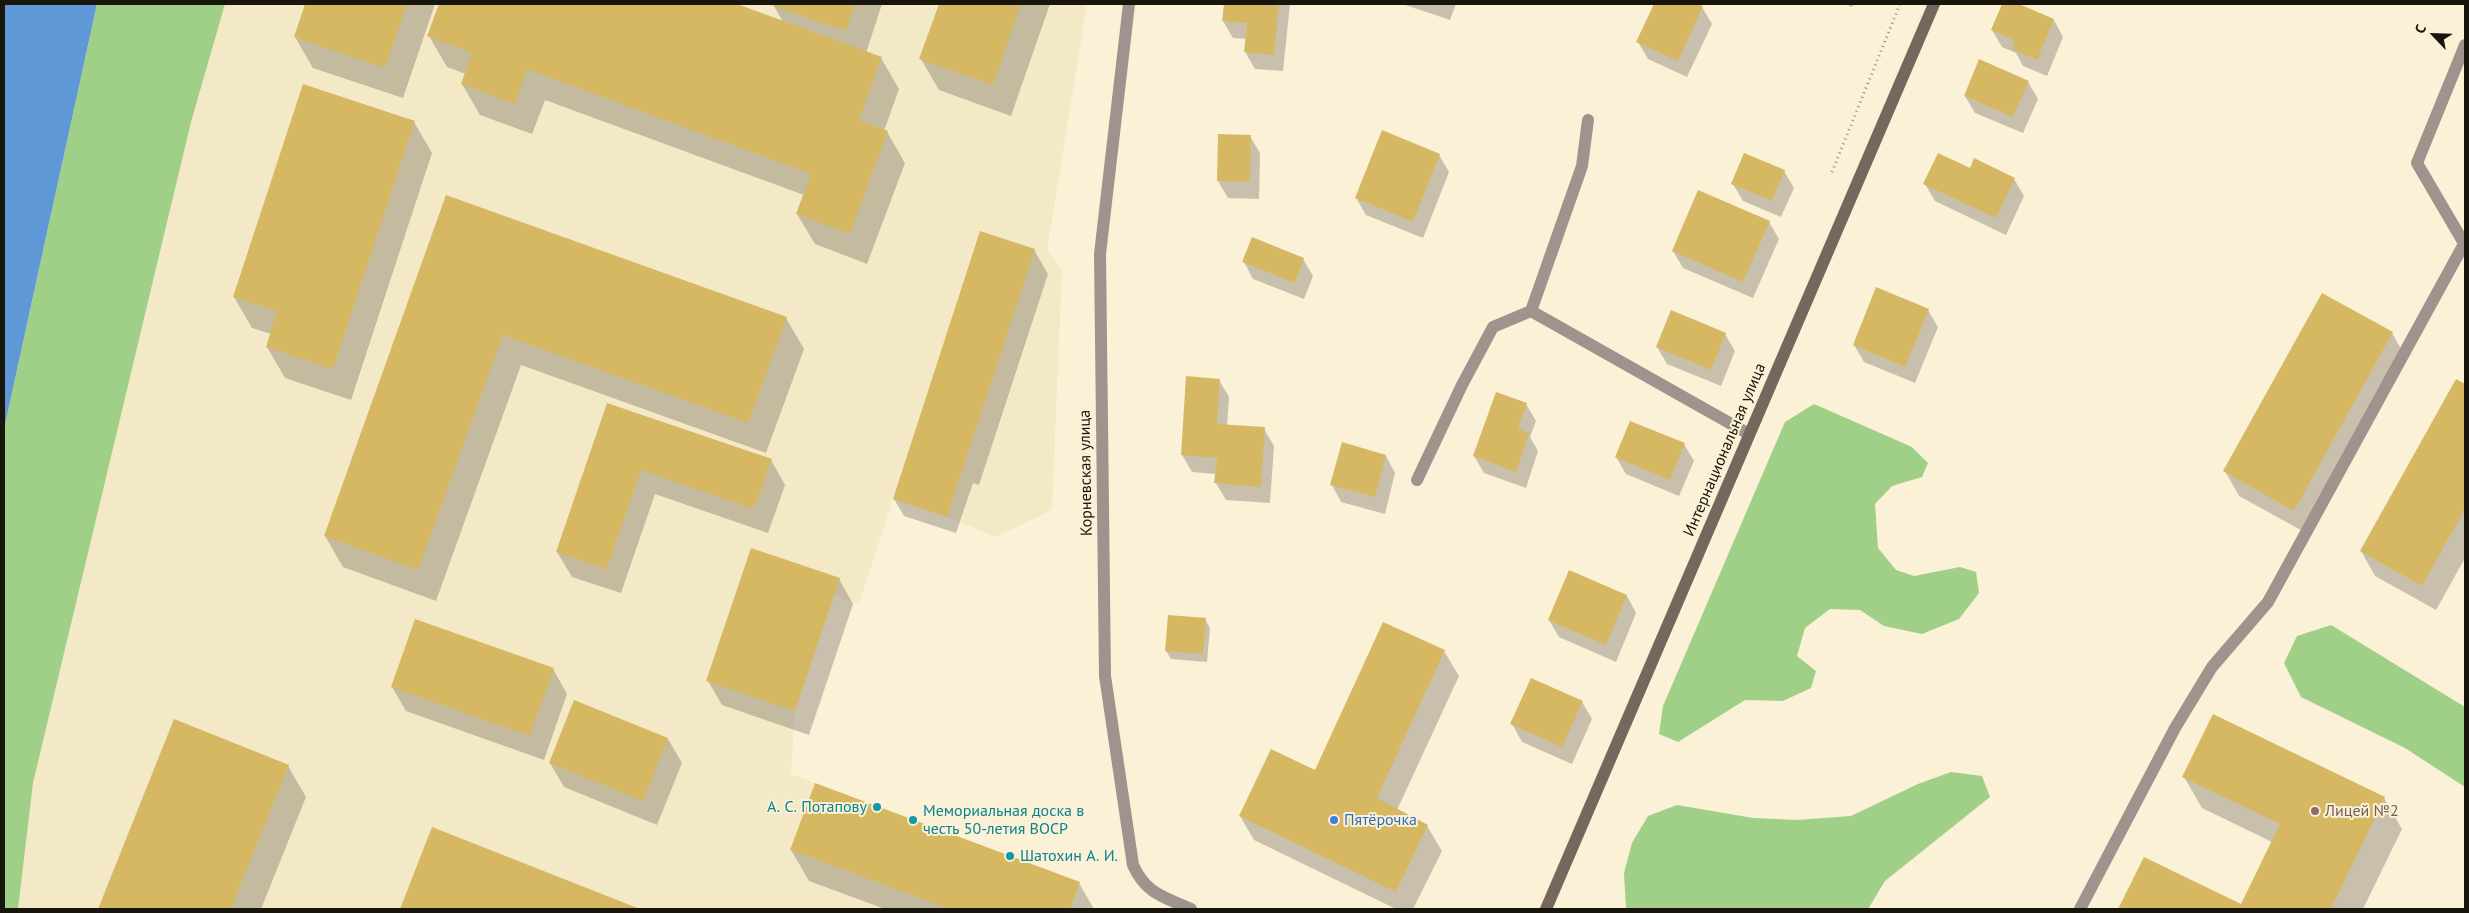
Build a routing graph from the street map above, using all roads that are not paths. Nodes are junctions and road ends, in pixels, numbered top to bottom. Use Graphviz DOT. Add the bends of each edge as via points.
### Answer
graph roads {
  1 [pos="1129,4"];
  2 [pos="1934,4"];
  3 [pos="2465,44"];
  4 [pos="1588,120"];
  5 [pos="2464,245"];
  6 [pos="1531,311"];
  7 [pos="1749,434"];
  8 [pos="1417,480"];
  9 [pos="1191,909"];
  10 [pos="1546,909"];
  11 [pos="2080,909"];
  1 -- 9 [label="street, Корневская улица" via="1100,254 1105,676 1133,866 1141,882 1156,894"];
  2 -- 7 [label="street, Интернациональная улица"];
  3 -- 5 [label="street" via="2417,164"];
  4 -- 6 [label="street" via="1582,166"];
  5 -- 11 [label="street" via="2268,602 2212,667 2179,721"];
  6 -- 7 [label="street"];
  6 -- 8 [label="street" via="1494,327 1462,384"];
  7 -- 10 [label="street, Интернациональная улица"];
}
